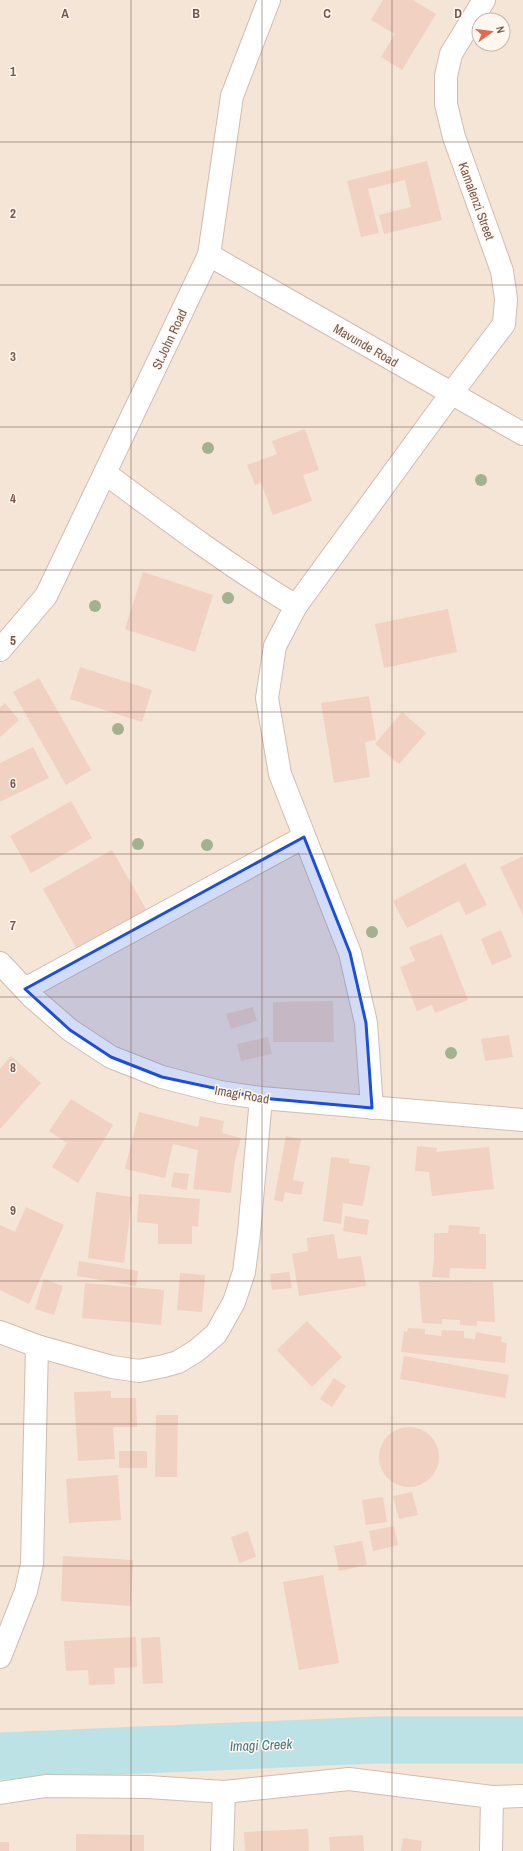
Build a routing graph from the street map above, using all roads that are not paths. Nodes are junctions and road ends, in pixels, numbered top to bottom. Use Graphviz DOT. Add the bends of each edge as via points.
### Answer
graph roads {
  1 [pos="269,0"];
  2 [pos="484,0"];
  3 [pos="209,255"];
  4 [pos="514,294"];
  5 [pos="451,394"];
  6 [pos="523,434"];
  7 [pos="106,473"];
  8 [pos="296,606"];
  9 [pos="0,650"];
  10 [pos="304,837"];
  11 [pos="3,971"];
  12 [pos="25,989"];
  13 [pos="261,1098"];
  14 [pos="372,1108"];
  15 [pos="523,1120"];
  16 [pos="0,1332"];
  17 [pos="37,1346"];
  18 [pos="0,1657"];
  19 [pos="224,1792"];
  20 [pos="0,1793"];
  21 [pos="523,1796"];
  22 [pos="492,1797"];
  23 [pos="222,1851"];
  24 [pos="491,1851"];
  1 -- 3 [label="street, St.John Road" via="232,96"];
  2 -- 4 [label="street, Kamalenzi Street" via="451,54 446,76 446,104 454,137 502,271"];
  3 -- 5 [label="street, Mavunde Road"];
  3 -- 7 [label="street, St.John Road"];
  4 -- 5 [label="street, Kamalenzi Street" via="504,324"];
  5 -- 6 [label="street, Mavunde Road"];
  5 -- 8 [label="street, Kamalenzi Street"];
  7 -- 8 [label="street" via="249,578"];
  7 -- 9 [label="street, St.John Road" via="46,596"];
  8 -- 10 [label="street, Kamalenzi Street" via="275,646 267,698 280,774"];
  10 -- 12 [label="street"];
  10 -- 14 [label="street, Kamalenzi Street" via="350,953 366,1022"];
  11 -- 12 [label="street, Imagi Road"];
  12 -- 13 [label="street, Imagi Road" via="70,1030 111,1057 162,1077 220,1092"];
  13 -- 14 [label="street, Imagi Road"];
  13 -- 17 [label="street" via="244,1272 234,1302 216,1334 178,1362 139,1371 112,1367"];
  14 -- 15 [label="street, Imagi Road"];
  16 -- 17 [label="street"];
  17 -- 18 [label="street" via="32,1564 26,1591"];
  19 -- 20 [label="street" via="46,1786"];
  19 -- 22 [label="street" via="349,1779"];
  19 -- 23 [label="street"];
  21 -- 22 [label="street"];
  22 -- 24 [label="street"];
}
